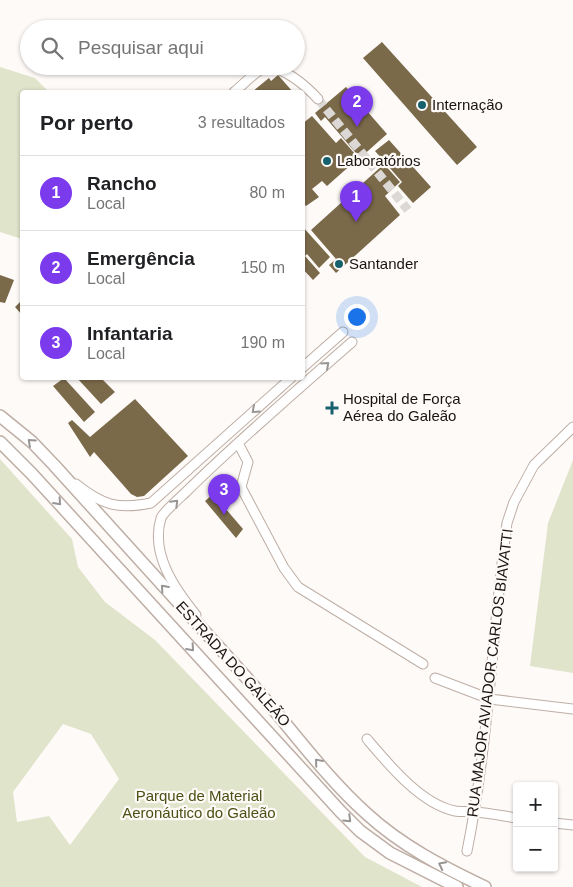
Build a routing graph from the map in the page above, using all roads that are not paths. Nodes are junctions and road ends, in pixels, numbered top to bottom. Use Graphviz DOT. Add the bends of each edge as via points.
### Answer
graph roads {
  1 [pos="255,75"];
  2 [pos="288,75"];
  3 [pos="236,90"];
  4 [pos="318,99"];
  5 [pos="343,332"];
  6 [pos="352,342"];
  7 [pos="305,365"];
  8 [pos="289,380"];
  9 [pos="0,416"];
  10 [pos="573,427"];
  11 [pos="0,442"];
  12 [pos="238,443"];
  13 [pos="54,465"];
  14 [pos="423,664"];
  15 [pos="244,676"];
  16 [pos="435,678"];
  17 [pos="490,699"];
  18 [pos="573,708"];
  19 [pos="367,739"];
  20 [pos="475,812"];
  21 [pos="513,817"];
  22 [pos="558,823"];
  23 [pos="573,825"];
  24 [pos="467,851"];
  25 [pos="457,887"];
  26 [pos="485,887"];
  1 -- 3 [label="street"];
  2 -- 4 [label="street"];
  5 -- 7 [label="street"];
  12 -- 6 [label="street, one-way"];
  8 -- 13 [label="street, one-way" via="151,503 123,506 93,498"];
  13 -- 9 [label="main road, ESTRADA DO GALEÃO, one-way"];
  10 -- 17 [label="street, RUA MAJOR AVIADOR CARLOS BIAVATTI" via="534,465 514,502 507,523"];
  11 -- 25 [label="main road, ESTRADA DO GALEÃO, one-way" via="360,831 390,853"];
  12 -- 14 [label="street" via="248,462 241,487 284,568 298,587"];
  15 -- 12 [label="street, one-way" via="188,605 165,568 158,532 162,516"];
  15 -- 13 [label="main road, ESTRADA DO GALEÃO, one-way"];
  26 -- 15 [label="main road, ESTRADA DO GALEÃO, one-way" via="405,844 367,814 345,794"];
  16 -- 17 [label="street"];
  17 -- 18 [label="street"];
  17 -- 20 [label="street, RUA MAJOR AVIADOR CARLOS BIAVATTI"];
  19 -- 20 [label="street" via="388,764 433,802 455,811"];
  20 -- 21 [label="street"];
  20 -- 24 [label="street, RUA MAJOR AVIADOR CARLOS BIAVATTI"];
  22 -- 23 [label="street"];
}
